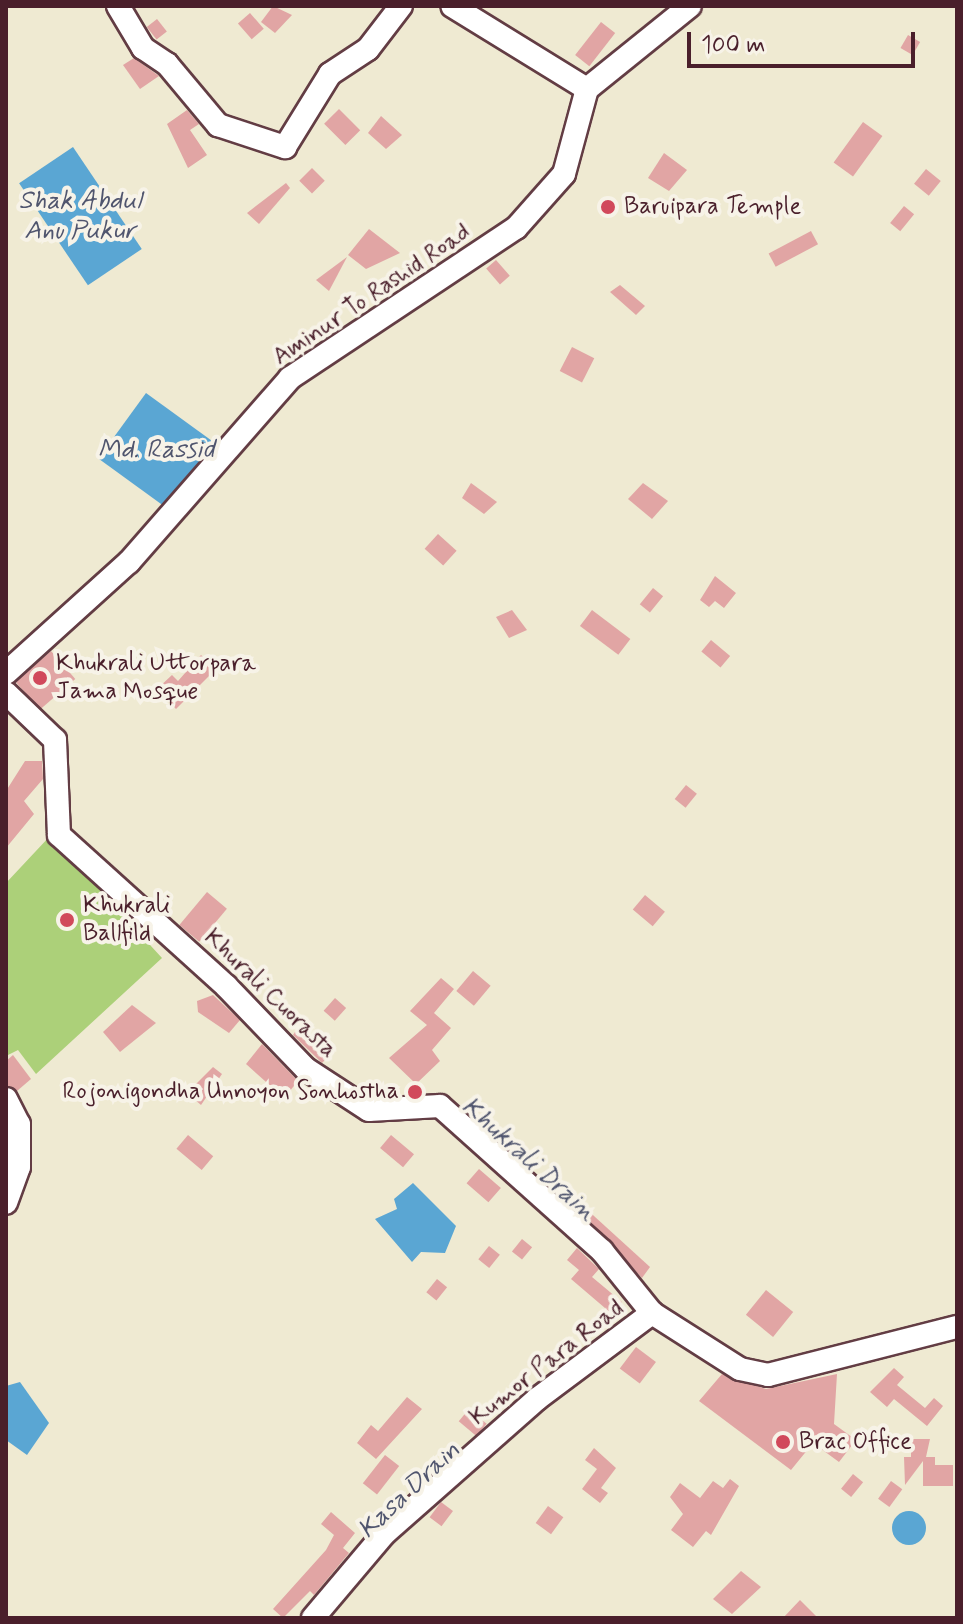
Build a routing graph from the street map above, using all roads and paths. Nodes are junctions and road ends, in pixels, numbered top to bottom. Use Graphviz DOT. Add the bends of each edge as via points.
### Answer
graph roads {
  1 [pos="118,6"];
  2 [pos="401,6"];
  3 [pos="452,6"];
  4 [pos="690,6"];
  5 [pos="587,89"];
  6 [pos="6,673"];
  7 [pos="6,693"];
  8 [pos="6,1099"];
  9 [pos="6,1203"];
  10 [pos="652,1313"];
  11 [pos="957,1327"];
  12 [pos="313,1618"];
  1 -- 2 [label="street" via="143,48 167,64 218,125 285,147 330,74 368,49"];
  3 -- 5 [label="street"];
  4 -- 5 [label="street"];
  5 -- 6 [label="street, Aminur To Rashid Road" via="564,174 516,228 290,378 129,562"];
  7 -- 10 [label="street, Khurali Cuorasta" via="55,740 59,835 226,986 306,1069 369,1110 440,1106 602,1251"];
  8 -- 9 [label="street" via="19,1124 19,1167"];
  10 -- 11 [label="street, Kumor Para Road" via="740,1369 768,1375"];
  10 -- 12 [label="street, Kumor Para Road" via="537,1399 384,1534"];
}
